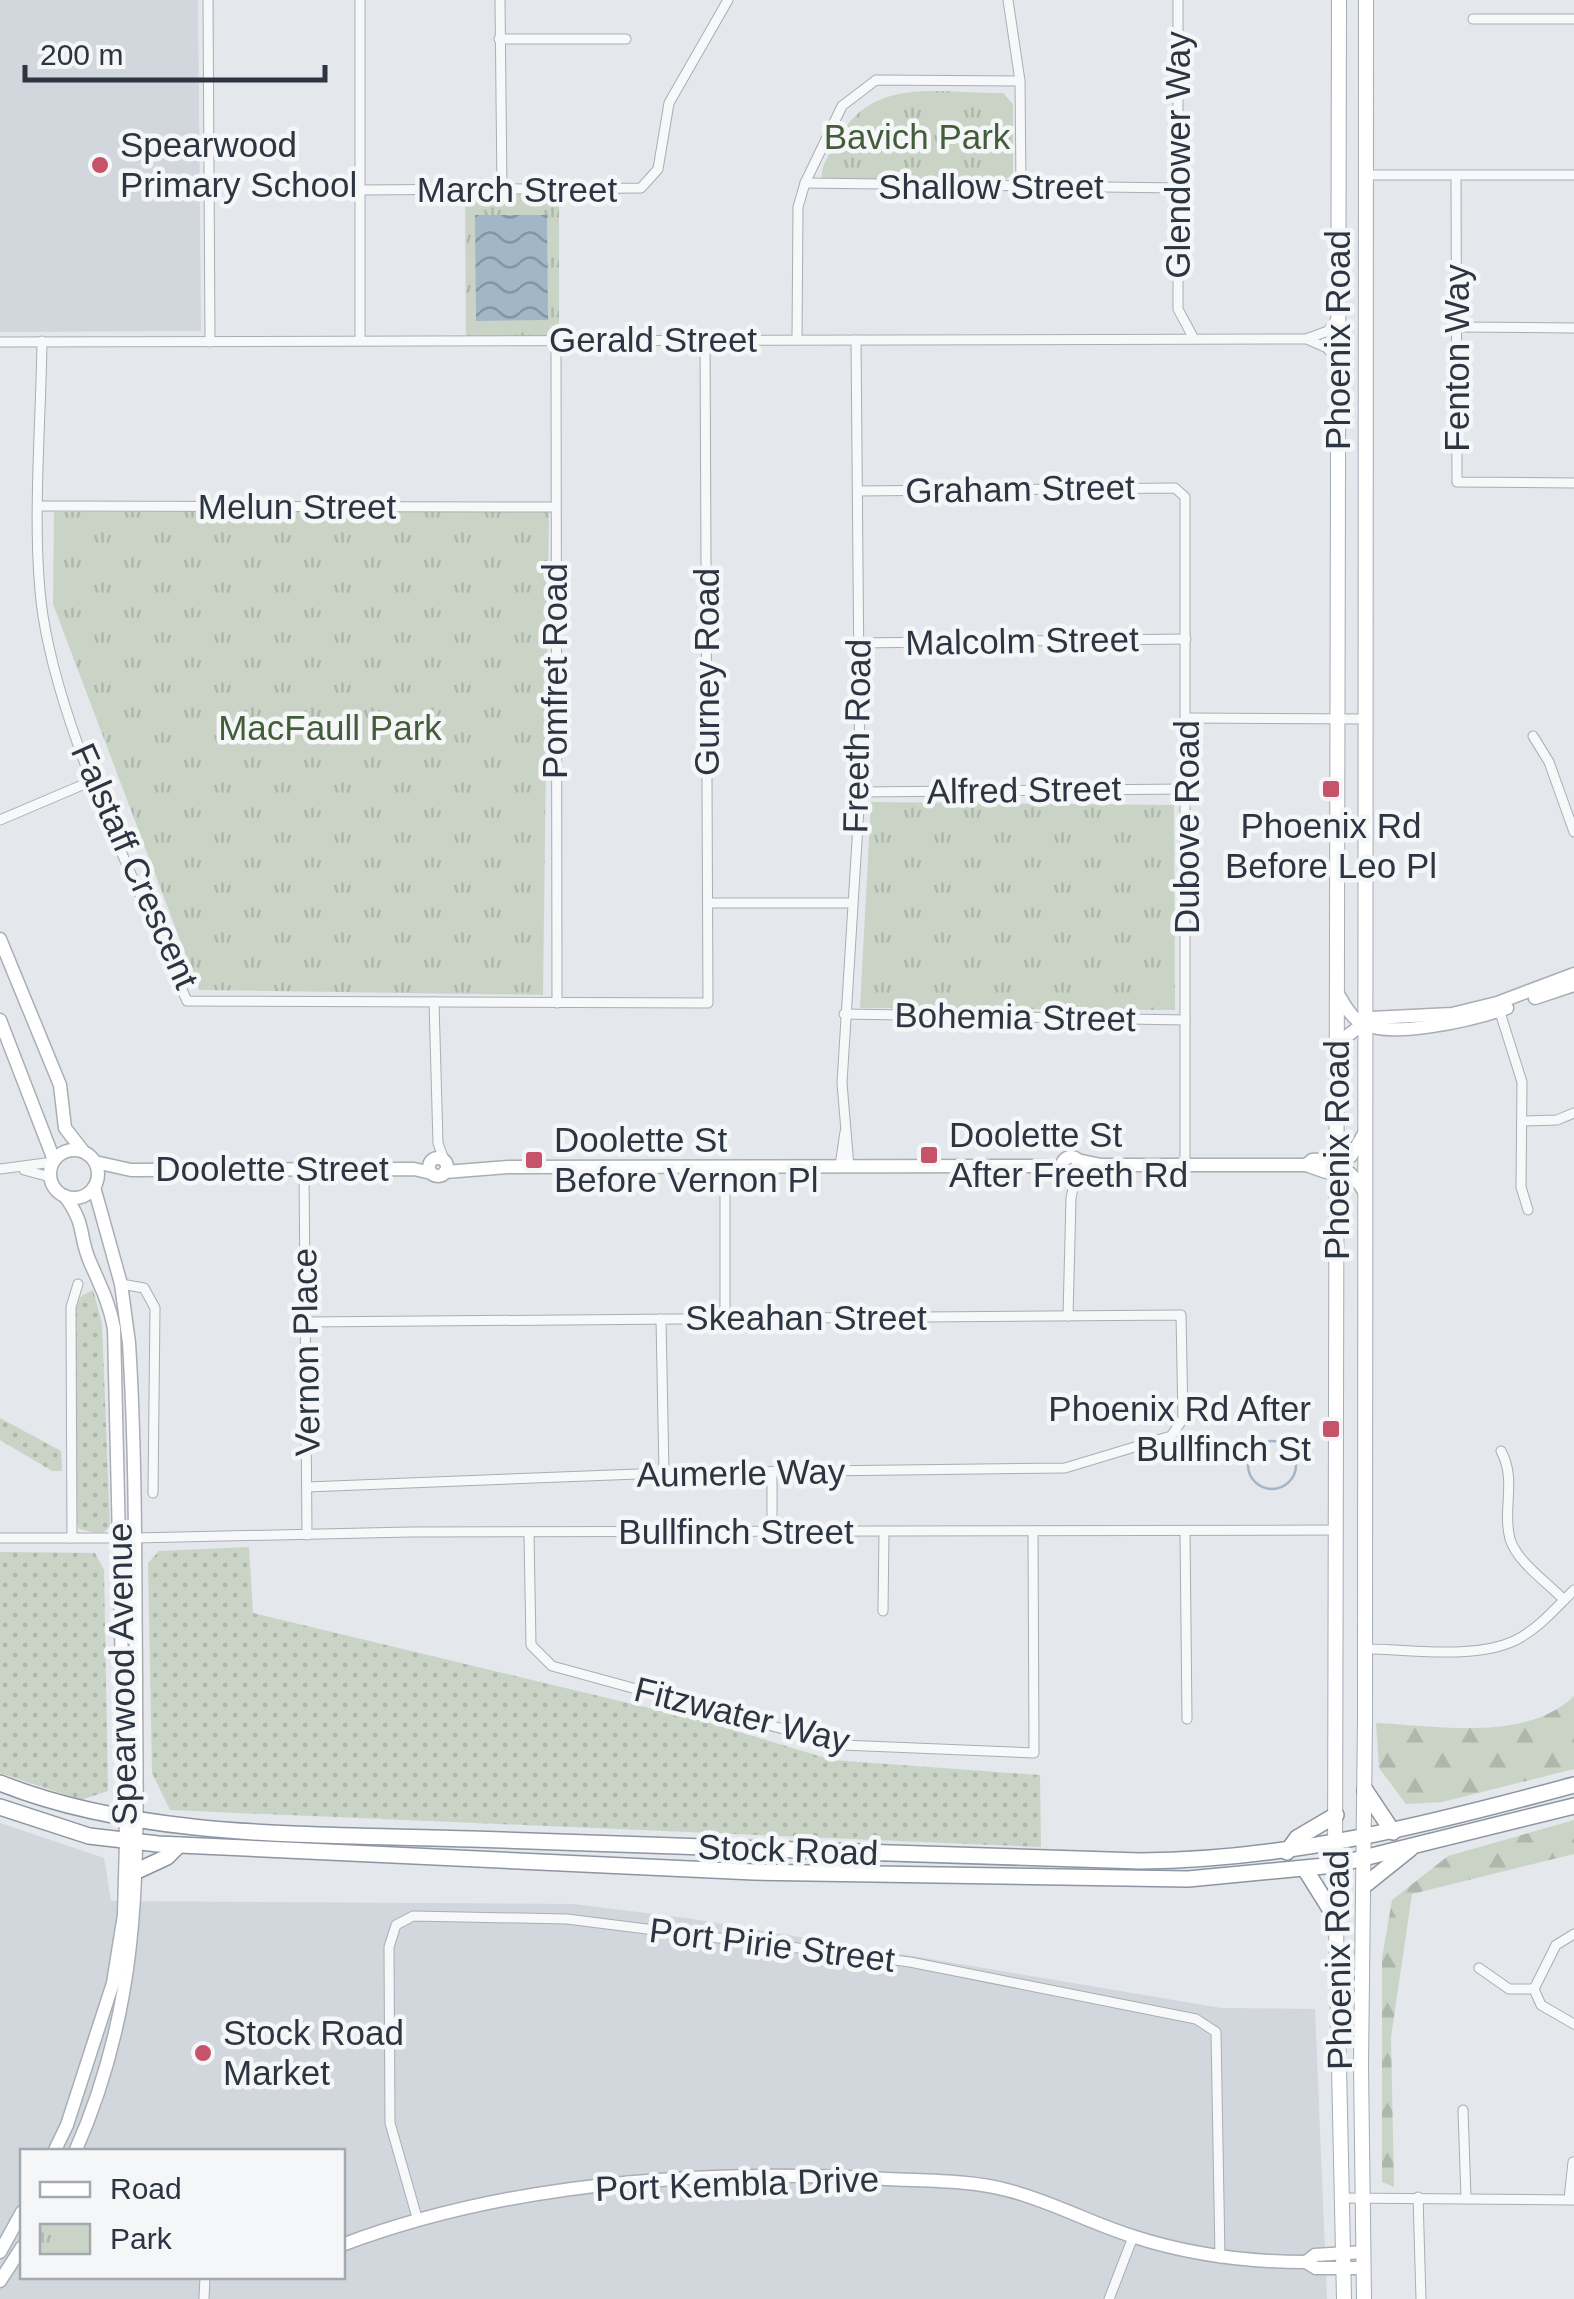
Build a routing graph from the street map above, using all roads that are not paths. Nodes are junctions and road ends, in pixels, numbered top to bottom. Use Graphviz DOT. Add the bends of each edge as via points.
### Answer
graph roads {
  1 [pos="208,0"];
  2 [pos="360,0"];
  3 [pos="500,0"];
  4 [pos="728,0"];
  5 [pos="1008,0"];
  6 [pos="1178,0"];
  7 [pos="1339,0"];
  8 [pos="1366,0"];
  9 [pos="1473,19"];
  10 [pos="1574,19"];
  11 [pos="499,39"];
  12 [pos="626,39"];
  13 [pos="1020,81"];
  14 [pos="1366,176"];
  15 [pos="1574,176"];
  16 [pos="1456,177"];
  17 [pos="804,183"];
  18 [pos="1021,187"];
  19 [pos="1178,188"];
  20 [pos="360,190"];
  21 [pos="502,190"];
  22 [pos="1178,309"];
  23 [pos="1338,315"];
  24 [pos="1457,328"];
  25 [pos="1574,328"];
  26 [pos="1155,338"];
  27 [pos="1194,338"];
  28 [pos="1306,338"];
  29 [pos="797,339"];
  30 [pos="556,340"];
  31 [pos="705,340"];
  32 [pos="856,340"];
  33 [pos="0,342"];
  34 [pos="42,342"];
  35 [pos="210,342"];
  36 [pos="360,342"];
  37 [pos="1338,363"];
  38 [pos="1574,483"];
  39 [pos="858,491"];
  40 [pos="1180,492"];
  41 [pos="41,506"];
  42 [pos="554,507"];
  43 [pos="1186,639"];
  44 [pos="858,642"];
  45 [pos="1187,718"];
  46 [pos="1366,718"];
  47 [pos="1338,719"];
  48 [pos="1534,736"];
  49 [pos="94,780"];
  50 [pos="1188,788"];
  51 [pos="860,792"];
  52 [pos="0,820"];
  53 [pos="1574,832"];
  54 [pos="708,903"];
  55 [pos="852,903"];
  56 [pos="0,939"];
  57 [pos="1574,974"];
  58 [pos="1574,985"];
  59 [pos="1338,994"];
  60 [pos="434,1002"];
  61 [pos="558,1002"];
  62 [pos="708,1003"];
  63 [pos="1498,1007"];
  64 [pos="844,1014"];
  65 [pos="0,1020"];
  66 [pos="1185,1020"];
  67 [pos="1364,1024"];
  68 [pos="1337,1061"];
  69 [pos="1574,1113"];
  70 [pos="1522,1122"];
  71 [pos="1365,1132"];
  72 [pos="83,1152"];
  73 [pos="53,1161"];
  74 [pos="95,1162"];
  75 [pos="438,1165"];
  76 [pos="1185,1165"];
  77 [pos="845,1166"];
  78 [pos="1337,1166"];
  79 [pos="725,1167"];
  80 [pos="1071,1168"];
  81 [pos="0,1169"];
  82 [pos="21,1169"];
  83 [pos="304,1169"];
  84 [pos="130,1170"];
  85 [pos="50,1177"];
  86 [pos="95,1184"];
  87 [pos="1365,1193"];
  88 [pos="66,1196"];
  89 [pos="1528,1210"];
  90 [pos="78,1284"];
  91 [pos="121,1284"];
  92 [pos="1068,1316"];
  93 [pos="661,1319"];
  94 [pos="726,1319"];
  95 [pos="306,1322"];
  96 [pos="1171,1436"];
  97 [pos="1501,1451"];
  98 [pos="772,1472"];
  99 [pos="664,1473"];
  100 [pos="307,1486"];
  101 [pos="153,1493"];
  102 [pos="1033,1530"];
  103 [pos="1337,1530"];
  104 [pos="772,1532"];
  105 [pos="884,1532"];
  106 [pos="1185,1532"];
  107 [pos="529,1533"];
  108 [pos="307,1534"];
  109 [pos="0,1538"];
  110 [pos="72,1538"];
  111 [pos="119,1538"];
  112 [pos="135,1538"];
  113 [pos="1574,1590"];
  114 [pos="1564,1600"];
  115 [pos="883,1611"];
  116 [pos="1365,1649"];
  117 [pos="1186,1719"];
  118 [pos="0,1783"];
  119 [pos="1574,1785"];
  120 [pos="1365,1790"];
  121 [pos="1574,1806"];
  122 [pos="0,1808"];
  123 [pos="1336,1815"];
  124 [pos="133,1820"];
  125 [pos="1393,1832"];
  126 [pos="1364,1839"];
  127 [pos="133,1842"];
  128 [pos="1336,1844"];
  129 [pos="179,1845"];
  130 [pos="1410,1849"];
  131 [pos="1287,1852"];
  132 [pos="1364,1859"];
  133 [pos="1336,1864"];
  134 [pos="1305,1869"];
  135 [pos="138,1870"];
  136 [pos="1365,1885"];
  137 [pos="1335,1917"];
  138 [pos="1574,1934"];
  139 [pos="1479,1968"];
  140 [pos="1534,1989"];
  141 [pos="1574,2024"];
  142 [pos="1463,2110"];
  143 [pos="55,2149"];
  144 [pos="76,2149"];
  145 [pos="1573,2162"];
  146 [pos="1363,2197"];
  147 [pos="1418,2197"];
  148 [pos="1342,2198"];
  149 [pos="1466,2198"];
  150 [pos="1572,2200"];
  151 [pos="20,2216"];
  152 [pos="418,2221"];
  153 [pos="1133,2237"];
  154 [pos="345,2244"];
  155 [pos="20,2249"];
  156 [pos="0,2252"];
  157 [pos="1363,2252"];
  158 [pos="1343,2253"];
  159 [pos="1220,2258"];
  160 [pos="1306,2262"];
  161 [pos="1364,2268"];
  162 [pos="1344,2269"];
  163 [pos="0,2281"];
  164 [pos="1109,2299"];
  165 [pos="1344,2299"];
  166 [pos="1364,2299"];
  167 [pos="1420,2299"];
  1 -- 35 [label="street"];
  2 -- 20 [label="street"];
  3 -- 11 [label="street"];
  4 -- 21 [label="street, March Street" via="669,103 651,182 626,190"];
  5 -- 13 [label="street"];
  6 -- 19 [label="street, Glendower Way"];
  7 -- 23 [label="main road, Phoenix Road"];
  8 -- 14 [label="main road, Phoenix Road"];
  9 -- 10 [label="street"];
  11 -- 12 [label="street"];
  11 -- 21 [label="street"];
  13 -- 17 [label="street" via="876,80 842,106"];
  13 -- 18 [label="street"];
  14 -- 16 [label="street"];
  14 -- 46 [label="main road, Phoenix Road"];
  15 -- 16 [label="street"];
  16 -- 24 [label="street, Fenton Way"];
  17 -- 18 [label="street, Shallow Street"];
  17 -- 29 [label="street"];
  18 -- 19 [label="street, Shallow Street"];
  19 -- 22 [label="street, Glendower Way"];
  20 -- 21 [label="street, March Street"];
  20 -- 36 [label="street"];
  22 -- 26 [label="street, Glendower Way" via="1166,334"];
  22 -- 27 [label="street, Glendower Way"];
  23 -- 28 [label="street" via="1328,331"];
  23 -- 37 [label="main road, Phoenix Road"];
  24 -- 25 [label="street"];
  24 -- 38 [label="street, Fenton Way" via="1457,482"];
  26 -- 27 [label="street, Gerald Street"];
  26 -- 32 [label="street, Gerald Street"];
  27 -- 28 [label="street, Gerald Street"];
  28 -- 37 [label="street" via="1327,348"];
  29 -- 31 [label="street, Gerald Street"];
  29 -- 32 [label="street, Gerald Street"];
  30 -- 31 [label="street, Gerald Street"];
  30 -- 36 [label="street, Gerald Street"];
  30 -- 42 [label="street, Pomfret Road"];
  31 -- 54 [label="street, Gurney Road"];
  32 -- 39 [label="street, Freeth Road"];
  33 -- 34 [label="street, Gerald Street"];
  34 -- 35 [label="street, Gerald Street"];
  34 -- 41 [label="street, Falstaff Crescent"];
  35 -- 36 [label="street, Gerald Street"];
  37 -- 47 [label="main road, Phoenix Road"];
  39 -- 40 [label="street, Graham Street"];
  39 -- 44 [label="street, Freeth Road"];
  40 -- 43 [label="street, Dubove Road"];
  41 -- 42 [label="street, Melun Street"];
  41 -- 49 [label="street, Falstaff Crescent" via="43,612"];
  42 -- 61 [label="street, Pomfret Road"];
  43 -- 44 [label="street, Malcolm Street"];
  43 -- 45 [label="street, Dubove Road"];
  44 -- 51 [label="street, Freeth Road"];
  45 -- 47 [label="street"];
  45 -- 50 [label="street, Dubove Road"];
  46 -- 47 [label="street"];
  46 -- 67 [label="main road, Phoenix Road"];
  47 -- 59 [label="main road, Phoenix Road"];
  48 -- 53 [label="street"];
  49 -- 52 [label="street"];
  49 -- 60 [label="street, Falstaff Crescent" via="187,1001"];
  50 -- 51 [label="street, Alfred Street"];
  50 -- 66 [label="street, Dubove Road"];
  51 -- 55 [label="street, Freeth Road"];
  54 -- 55 [label="street"];
  54 -- 62 [label="street, Gurney Road"];
  55 -- 64 [label="street, Freeth Road"];
  56 -- 72 [label="street" via="60,1086 67,1133"];
  57 -- 63 [label="street"];
  58 -- 63 [label="street"];
  59 -- 67 [label="street"];
  59 -- 68 [label="main road, Phoenix Road"];
  60 -- 61 [label="street, Falstaff Crescent"];
  60 -- 75 [label="street"];
  61 -- 62 [label="street, Falstaff Crescent"];
  63 -- 67 [label="street" via="1378,1016"];
  63 -- 70 [label="street" via="1522,1082"];
  64 -- 66 [label="street, Bohemia Street"];
  64 -- 77 [label="street, Freeth Road"];
  65 -- 73 [label="street"];
  66 -- 76 [label="street, Dubove Road"];
  67 -- 68 [label="street" via="1347,1036"];
  67 -- 71 [label="main road, Phoenix Road"];
  68 -- 78 [label="main road, Phoenix Road"];
  69 -- 70 [label="street"];
  70 -- 89 [label="street" via="1521,1187"];
  71 -- 78 [label="street"];
  71 -- 87 [label="main road, Phoenix Road"];
  72 -- 73 [label="street" via="67,1150"];
  72 -- 74 [label="street"];
  73 -- 82 [label="street"];
  73 -- 85 [label="street"];
  74 -- 84 [label="street, Doolette Street"];
  74 -- 86 [label="street, Spearwood Avenue"];
  75 -- 79 [label="street, Doolette Street"];
  75 -- 83 [label="street, Doolette Street"];
  76 -- 78 [label="street, Doolette Street" via="1306,1166 1326,1172"];
  76 -- 80 [label="street, Doolette Street"];
  77 -- 79 [label="street, Doolette Street"];
  77 -- 80 [label="street, Doolette Street"];
  78 -- 87 [label="street" via="1351,1172"];
  78 -- 103 [label="main road, Phoenix Road"];
  79 -- 94 [label="street"];
  80 -- 92 [label="street"];
  81 -- 82 [label="street"];
  82 -- 85 [label="street"];
  83 -- 84 [label="street, Doolette Street"];
  83 -- 95 [label="street, Vernon Place"];
  84 -- 86 [label="street, Doolette Street"];
  85 -- 88 [label="street, Spearwood Avenue"];
  86 -- 88 [label="street" via="81,1197"];
  86 -- 91 [label="street, Spearwood Avenue"];
  87 -- 116 [label="main road, Phoenix Road"];
  88 -- 111 [label="street, Spearwood Avenue" via="82,1224 114,1328"];
  90 -- 110 [label="street, Spearwood Avenue" via="72,1307"];
  91 -- 101 [label="street, Spearwood Avenue" via="144,1288 155,1308"];
  91 -- 112 [label="street, Spearwood Avenue" via="132,1378"];
  92 -- 94 [label="street, Skeahan Street"];
  92 -- 96 [label="street, Skeahan Street" via="1180,1315 1183,1420"];
  93 -- 94 [label="street, Skeahan Street"];
  93 -- 95 [label="street, Skeahan Street"];
  93 -- 99 [label="street"];
  95 -- 100 [label="street, Vernon Place"];
  96 -- 98 [label="street, Aumerle Way" via="1066,1468"];
  97 -- 114 [label="street" via="1510,1466 1510,1539"];
  98 -- 99 [label="street, Aumerle Way"];
  98 -- 104 [label="street"];
  99 -- 100 [label="street, Aumerle Way"];
  100 -- 108 [label="street, Vernon Place"];
  102 -- 105 [label="street, Bullfinch Street"];
  102 -- 106 [label="street, Bullfinch Street"];
  102 -- 107 [label="street, Fitzwater Way" via="1034,1753 842,1744 552,1666 532,1646"];
  103 -- 106 [label="street, Bullfinch Street"];
  103 -- 123 [label="main road, Phoenix Road"];
  104 -- 105 [label="street, Bullfinch Street"];
  104 -- 107 [label="street, Bullfinch Street"];
  105 -- 115 [label="street"];
  106 -- 117 [label="street"];
  107 -- 108 [label="street, Bullfinch Street"];
  108 -- 112 [label="street, Bullfinch Street"];
  109 -- 110 [label="street"];
  110 -- 111 [label="street"];
  111 -- 124 [label="street, Spearwood Avenue"];
  112 -- 124 [label="street, Spearwood Avenue"];
  113 -- 114 [label="street"];
  114 -- 116 [label="street" via="1534,1628 1492,1647"];
  116 -- 120 [label="main road, Phoenix Road"];
  118 -- 124 [label="highway, Stock Road"];
  119 -- 125 [label="highway, Stock Road"];
  120 -- 125 [label="highway"];
  120 -- 126 [label="main road, Phoenix Road"];
  121 -- 130 [label="highway, Stock Road"];
  122 -- 127 [label="highway, Stock Road" via="53,1827"];
  123 -- 128 [label="main road, Phoenix Road"];
  123 -- 131 [label="highway" via="1297,1838"];
  124 -- 127 [label="street, Spearwood Avenue"];
  124 -- 131 [label="highway, Stock Road" via="408,1837 1120,1860"];
  125 -- 126 [label="highway, Stock Road"];
  126 -- 128 [label="highway, Stock Road"];
  126 -- 132 [label="main road, Phoenix Road"];
  127 -- 129 [label="highway, Stock Road"];
  127 -- 135 [label="street, Spearwood Avenue"];
  127 -- 143 [label="street, Spearwood Avenue" via="113,1983"];
  128 -- 131 [label="highway, Stock Road"];
  128 -- 133 [label="main road, Phoenix Road"];
  129 -- 134 [label="highway, Stock Road" via="1068,1880"];
  129 -- 135 [label="highway"];
  130 -- 132 [label="highway, Stock Road"];
  130 -- 136 [label="highway"];
  132 -- 133 [label="highway, Stock Road"];
  132 -- 136 [label="main road, Phoenix Road"];
  133 -- 134 [label="highway, Stock Road"];
  133 -- 137 [label="main road, Phoenix Road"];
  134 -- 137 [label="highway"];
  135 -- 144 [label="street, Spearwood Avenue" via="127,1986"];
  136 -- 146 [label="main road, Phoenix Road"];
  137 -- 148 [label="main road, Phoenix Road"];
  138 -- 140 [label="street" via="1556,1945"];
  139 -- 140 [label="street" via="1509,1990"];
  140 -- 141 [label="street" via="1540,2005"];
  142 -- 149 [label="street"];
  145 -- 150 [label="street"];
  146 -- 147 [label="street"];
  146 -- 148 [label="street"];
  146 -- 157 [label="main road, Phoenix Road"];
  147 -- 149 [label="street"];
  147 -- 167 [label="street"];
  148 -- 158 [label="main road, Phoenix Road"];
  149 -- 150 [label="street"];
  151 -- 156 [label="street"];
  152 -- 153 [label="street, Port Kembla Drive" via="608,2184 811,2174 1006,2189"];
  152 -- 154 [label="street, Port Kembla Drive"];
  152 -- 159 [label="street, Port Pirie Street" via="390,2123 389,1947 396,1924 412,1916 567,1919 910,1962 1196,2019 1216,2032"];
  153 -- 159 [label="street, Port Kembla Drive"];
  153 -- 164 [label="street"];
  155 -- 163 [label="street"];
  157 -- 158 [label="street, Port Kembla Drive"];
  157 -- 161 [label="main road, Phoenix Road"];
  158 -- 160 [label="street, Port Kembla Drive"];
  158 -- 162 [label="main road, Phoenix Road"];
  159 -- 160 [label="street, Port Kembla Drive"];
  160 -- 162 [label="street, Port Kembla Drive"];
  161 -- 162 [label="street, Port Kembla Drive"];
  161 -- 166 [label="main road, Phoenix Road"];
  162 -- 165 [label="main road, Phoenix Road"];
}
